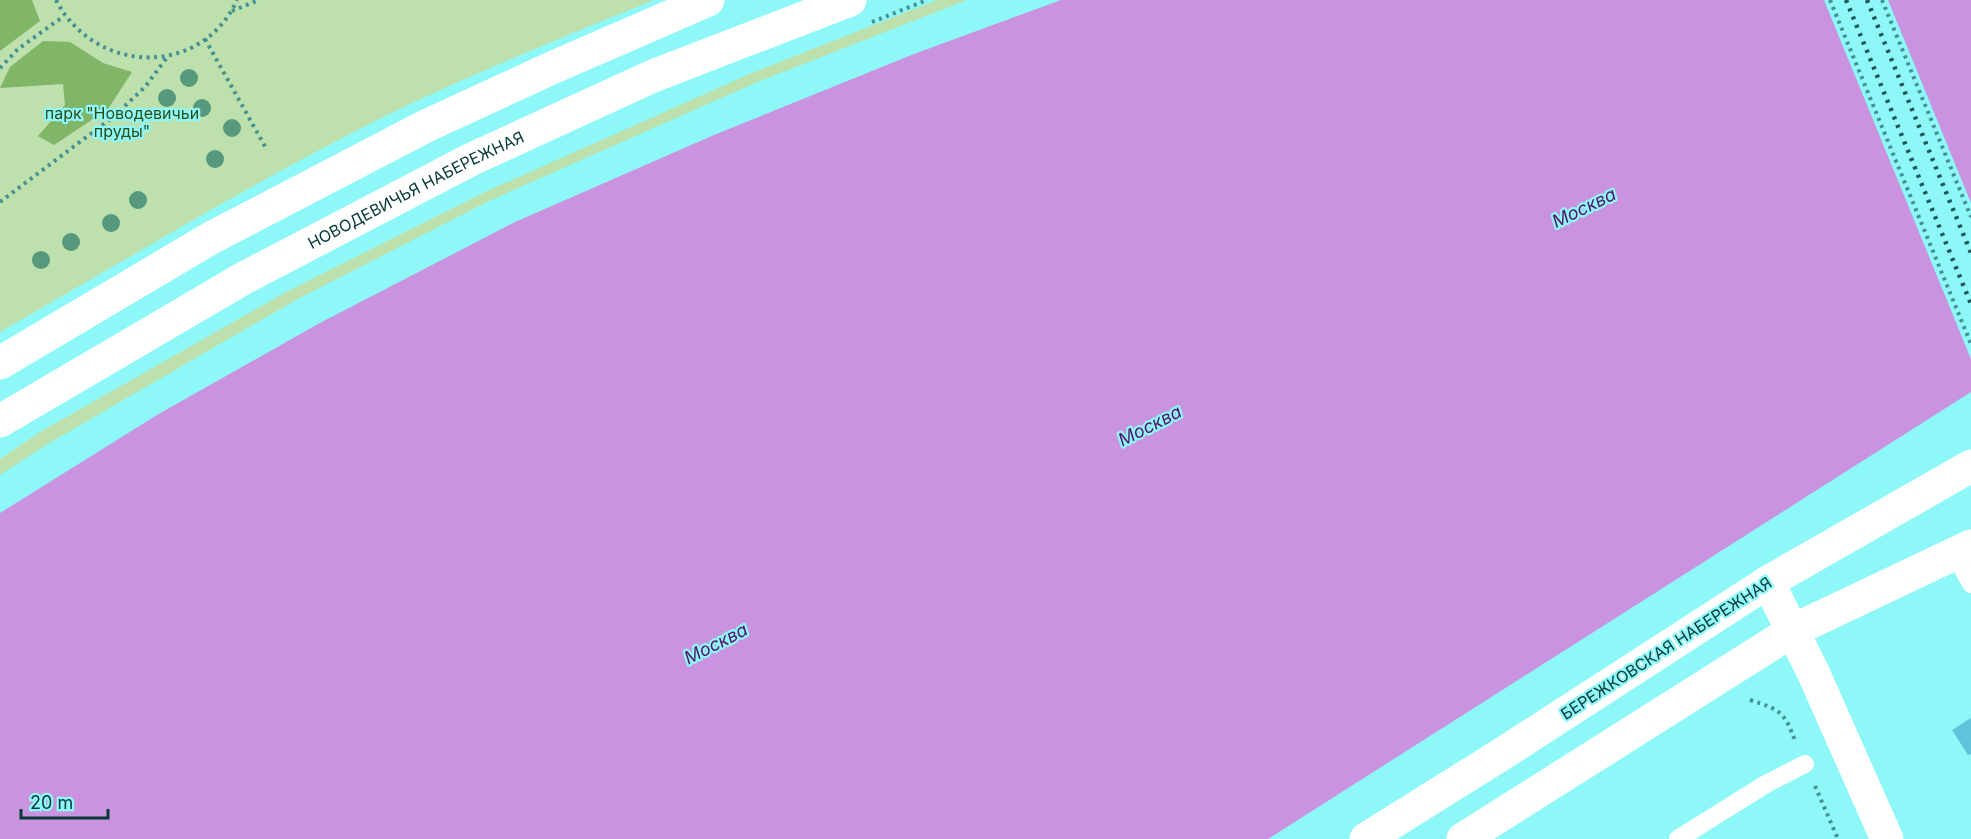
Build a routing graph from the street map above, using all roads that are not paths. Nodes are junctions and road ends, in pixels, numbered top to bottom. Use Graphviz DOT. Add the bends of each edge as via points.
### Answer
graph roads {
  1 [pos="708,0"];
  2 [pos="859,12"];
  3 [pos="0,363"];
  4 [pos="0,421"];
  5 [pos="1971,465"];
  6 [pos="1963,549"];
  7 [pos="1768,582"];
  8 [pos="1971,584"];
  9 [pos="1794,630"];
  10 [pos="1805,764"];
  11 [pos="1366,839"];
  12 [pos="1463,839"];
  13 [pos="1678,839"];
  14 [pos="1887,839"];
  1 -- 3 [label="main road" via="426,126 211,237"];
  2 -- 4 [label="main road, НОВОДЕВИЧЬЯ НАБЕРЕЖНАЯ" via="653,76 472,159 244,278"];
  5 -- 7 [label="main road, БЕРЕЖКОВСКАЯ НАБЕРЕЖНАЯ"];
  6 -- 8 [label="lane"];
  6 -- 9 [label="main road"];
  7 -- 9 [label="main road"];
  7 -- 11 [label="main road, БЕРЕЖКОВСКАЯ НАБЕРЕЖНАЯ"];
  9 -- 12 [label="main road"];
  9 -- 14 [label="main road"];
  10 -- 13 [label="lane"];
}
